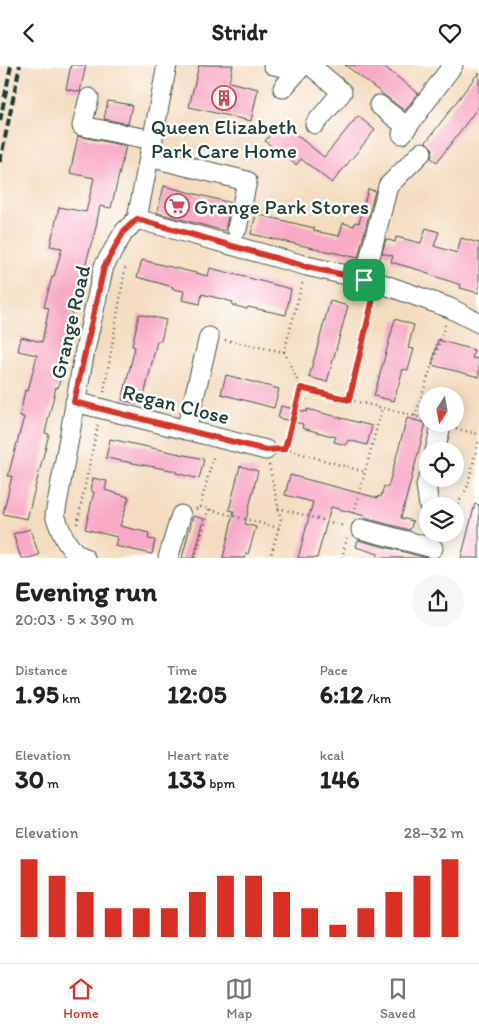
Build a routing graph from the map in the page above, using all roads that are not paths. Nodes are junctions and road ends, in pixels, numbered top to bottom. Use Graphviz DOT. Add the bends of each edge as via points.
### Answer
graph roads {
  1 [pos="167,65"];
  2 [pos="273,65"];
  3 [pos="453,65"];
  4 [pos="304,67"];
  5 [pos="283,88"];
  6 [pos="89,98"];
  7 [pos="379,105"];
  8 [pos="315,124"];
  9 [pos="151,149"];
  10 [pos="422,152"];
  11 [pos="137,219"];
  12 [pos="237,229"];
  13 [pos="370,281"];
  14 [pos="479,323"];
  15 [pos="209,337"];
  16 [pos="74,402"];
  17 [pos="186,430"];
  18 [pos="266,450"];
  19 [pos="182,515"];
  20 [pos="356,528"];
  21 [pos="432,547"];
  22 [pos="84,558"];
  23 [pos="168,558"];
  1 -- 9 [label="street"];
  2 -- 4 [label="street"];
  3 -- 7 [label="street" via="404,130"];
  4 -- 5 [label="street"];
  4 -- 8 [label="street" via="342,92"];
  6 -- 9 [label="street" via="82,126"];
  9 -- 11 [label="street"];
  9 -- 12 [label="street" via="247,181"];
  10 -- 13 [label="street" via="388,186"];
  11 -- 13 [label="street" via="307,267"];
  11 -- 16 [label="street, Grange Road" via="124,231 104,267"];
  13 -- 14 [label="street" via="450,308"];
  15 -- 17 [label="street"];
  16 -- 17 [label="street, Regan Close"];
  16 -- 22 [label="street, Grange Road" via="55,515 63,538"];
  17 -- 18 [label="street, Regan Close"];
  19 -- 23 [label="street"];
  20 -- 21 [label="street"];
}
